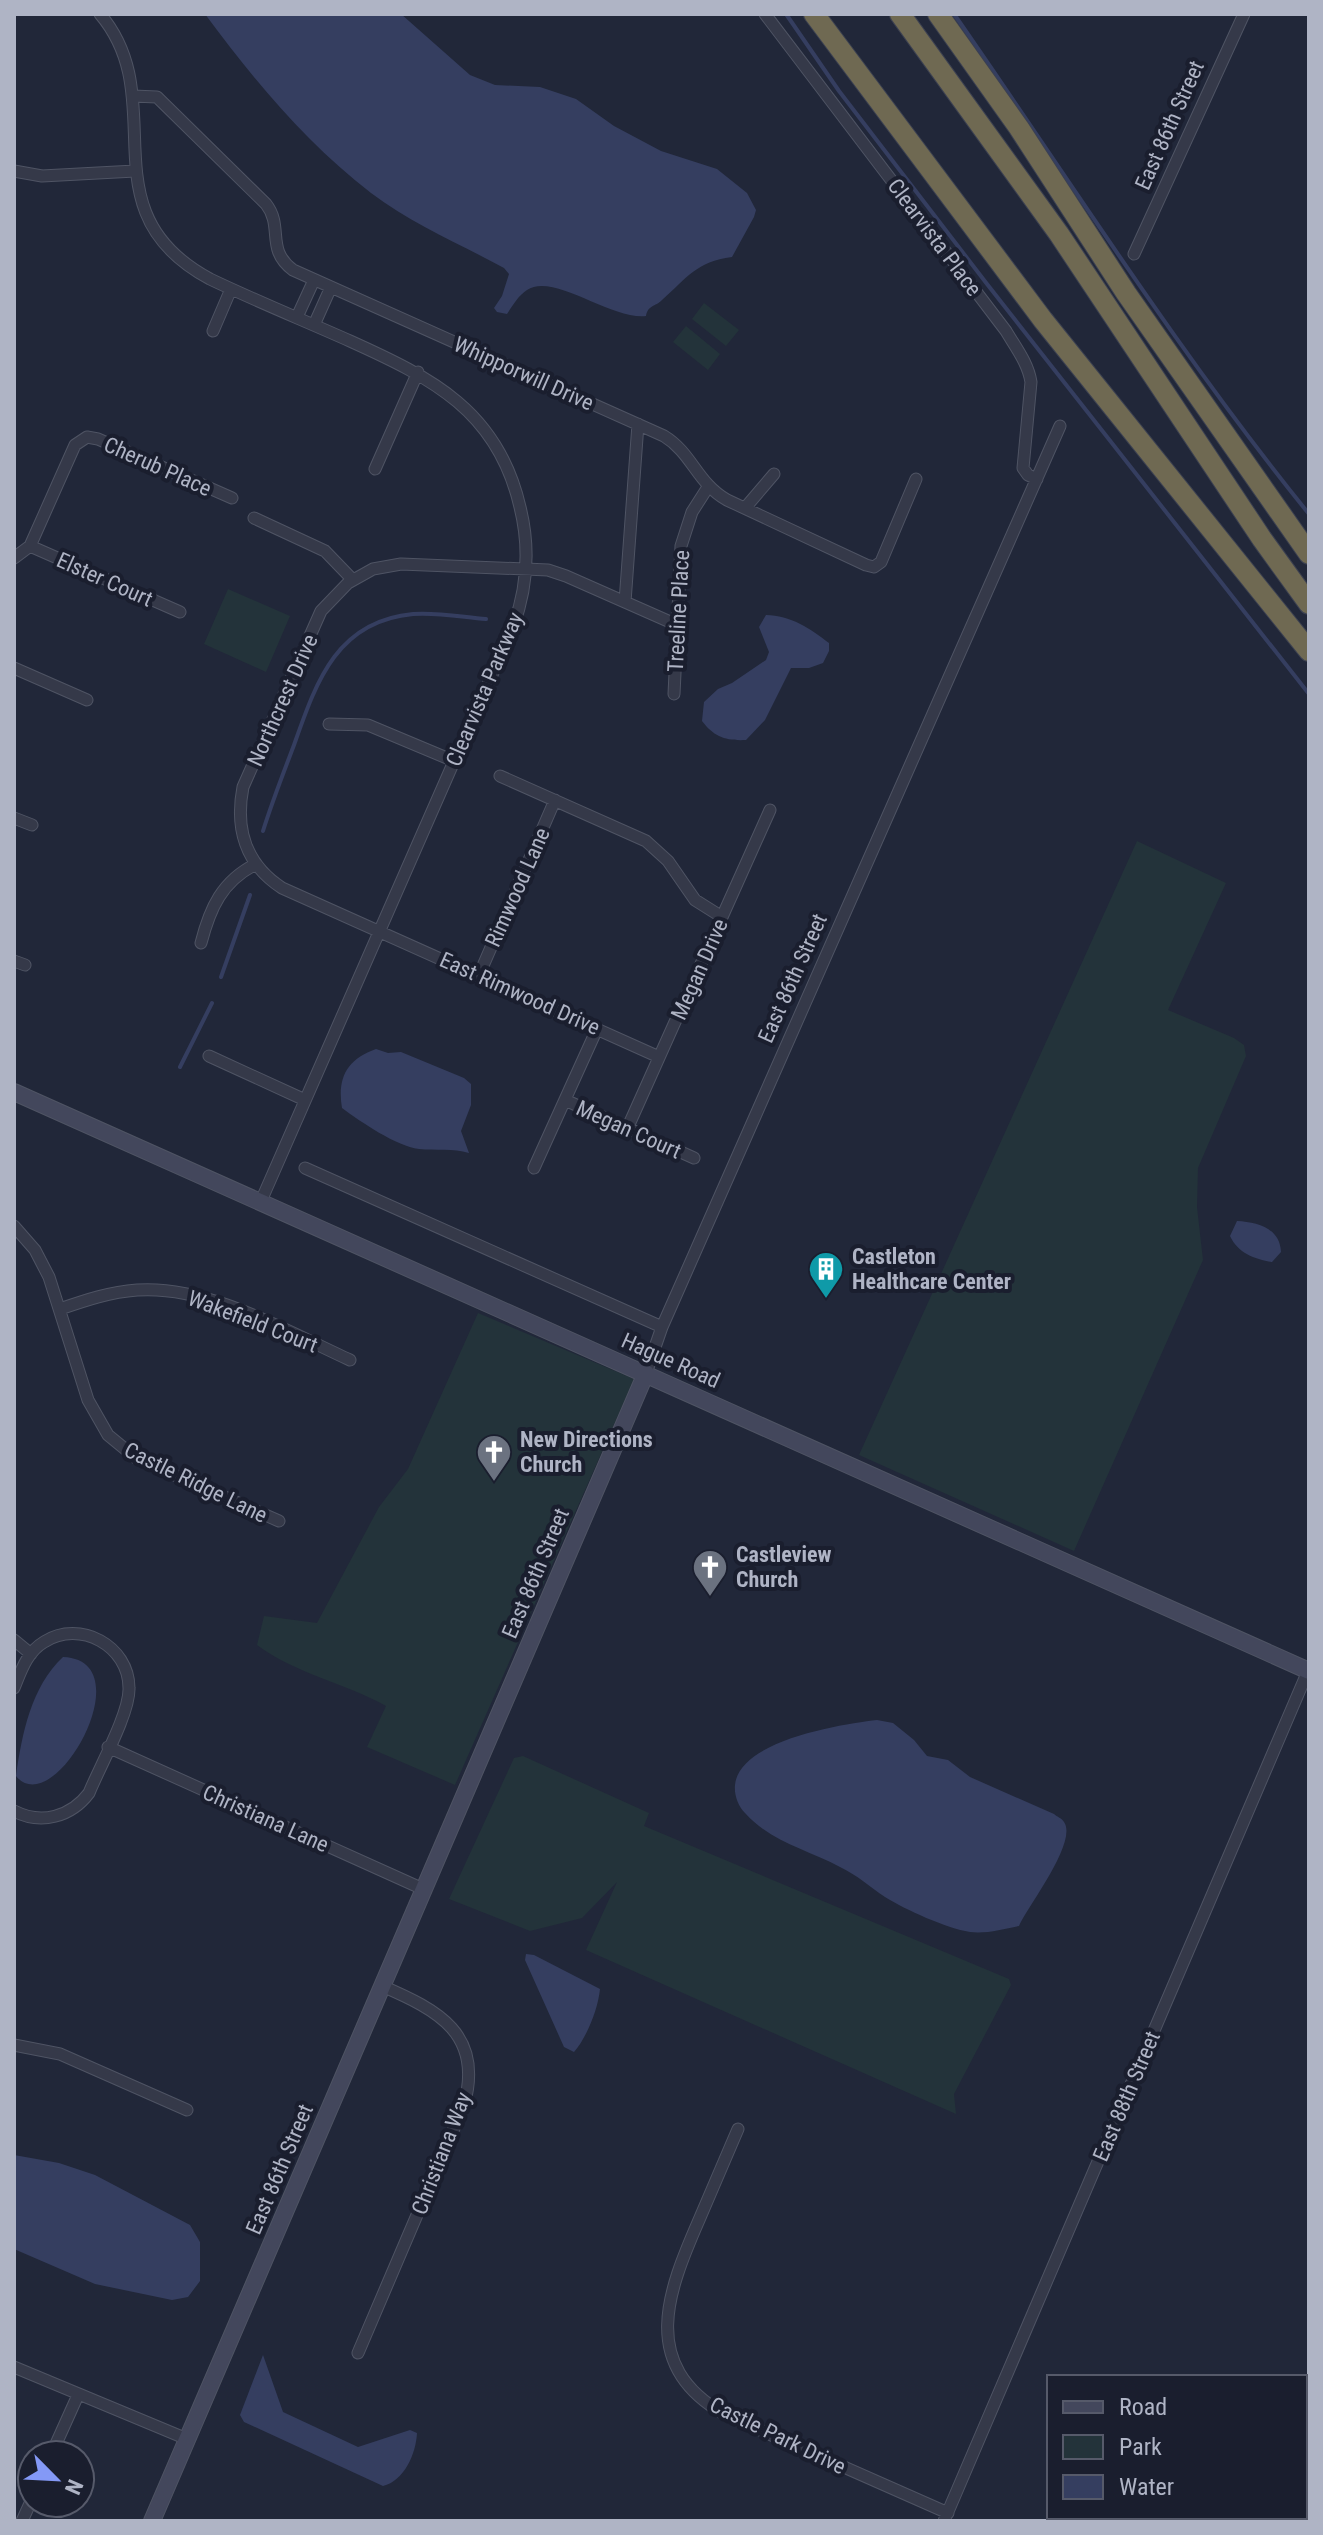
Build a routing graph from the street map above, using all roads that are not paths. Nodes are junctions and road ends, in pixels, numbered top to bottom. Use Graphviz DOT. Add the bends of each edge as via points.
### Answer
graph roads {
  1 [pos="100,14"];
  2 [pos="765,14"];
  3 [pos="814,14"];
  4 [pos="900,14"];
  5 [pos="938,14"];
  6 [pos="1244,14"];
  7 [pos="133,96"];
  8 [pos="14,171"];
  9 [pos="135,171"];
  10 [pos="1134,254"];
  11 [pos="314,280"];
  12 [pos="331,287"];
  13 [pos="231,289"];
  14 [pos="297,317"];
  15 [pos="314,325"];
  16 [pos="213,331"];
  17 [pos="418,372"];
  18 [pos="638,424"];
  19 [pos="1060,426"];
  20 [pos="375,469"];
  21 [pos="774,474"];
  22 [pos="916,479"];
  23 [pos="1037,479"];
  24 [pos="708,487"];
  25 [pos="232,498"];
  26 [pos="745,508"];
  27 [pos="254,518"];
  28 [pos="30,546"];
  29 [pos="1309,554"];
  30 [pos="14,558"];
  31 [pos="525,569"];
  32 [pos="352,579"];
  33 [pos="625,602"];
  34 [pos="1309,604"];
  35 [pos="180,612"];
  36 [pos="677,625"];
  37 [pos="1309,651"];
  38 [pos="14,668"];
  39 [pos="674,694"];
  40 [pos="87,700"];
  41 [pos="329,724"];
  42 [pos="454,761"];
  43 [pos="500,776"];
  44 [pos="555,800"];
  45 [pos="770,810"];
  46 [pos="14,818"];
  47 [pos="32,825"];
  48 [pos="256,864"];
  49 [pos="722,917"];
  50 [pos="380,930"];
  51 [pos="201,943"];
  52 [pos="479,975"];
  53 [pos="597,1029"];
  54 [pos="209,1056"];
  55 [pos="659,1057"];
  56 [pos="14,1092"];
  57 [pos="305,1100"];
  58 [pos="565,1100"];
  59 [pos="627,1129"];
  60 [pos="694,1158"];
  61 [pos="305,1168"];
  62 [pos="534,1168"];
  63 [pos="261,1201"];
  64 [pos="14,1226"];
  65 [pos="60,1309"];
  66 [pos="662,1327"];
  67 [pos="350,1360"];
  68 [pos="646,1373"];
  69 [pos="279,1521"];
  70 [pos="14,1640"];
  71 [pos="31,1654"];
  72 [pos="1308,1671"];
  73 [pos="14,1688"];
  74 [pos="108,1747"];
  75 [pos="14,1811"];
  76 [pos="423,1889"];
  77 [pos="382,1986"];
  78 [pos="14,2045"];
  79 [pos="187,2110"];
  80 [pos="738,2129"];
  81 [pos="358,2353"];
  82 [pos="14,2367"];
  83 [pos="78,2395"];
  84 [pos="58,2439"];
  85 [pos="187,2439"];
  86 [pos="946,2517"];
  87 [pos="152,2521"];
  1 -- 7 [label="street, Clearvista Parkway" via="121,45"];
  2 -- 23 [label="street, Clearvista Place" via="1022,357 1031,382 1023,468"];
  3 -- 37 [label="highway" via="1043,320"];
  4 -- 34 [label="highway" via="1059,234"];
  5 -- 29 [label="highway"];
  6 -- 10 [label="street, East 86th Street"];
  7 -- 9 [label="street, Clearvista Parkway"];
  7 -- 11 [label="street, Whipporwill Drive" via="157,97 266,204 274,219 279,255"];
  8 -- 9 [label="street" via="49,176"];
  9 -- 13 [label="street, Clearvista Parkway" via="144,210 165,244 195,271"];
  11 -- 12 [label="street, Whipporwill Drive"];
  11 -- 14 [label="street"];
  12 -- 15 [label="street"];
  12 -- 18 [label="street, Whipporwill Drive"];
  13 -- 14 [label="street, Clearvista Parkway"];
  13 -- 16 [label="street"];
  14 -- 15 [label="street, Clearvista Parkway"];
  15 -- 17 [label="street, Clearvista Parkway"];
  17 -- 20 [label="street"];
  17 -- 31 [label="street, Clearvista Parkway" via="463,406 501,455 523,519"];
  18 -- 24 [label="street, Whipporwill Drive" via="679,447"];
  18 -- 33 [label="street"];
  19 -- 23 [label="street, East 86th Street"];
  21 -- 26 [label="street"];
  22 -- 26 [label="street, Whipporwill Drive" via="881,562 874,567"];
  23 -- 66 [label="street, East 86th Street"];
  24 -- 26 [label="street, Whipporwill Drive"];
  24 -- 36 [label="street, Treeline Place" via="683,534"];
  25 -- 28 [label="street, Cherub Place" via="98,439 84,439 75,445"];
  27 -- 32 [label="street" via="325,551"];
  28 -- 30 [label="street"];
  28 -- 35 [label="street, Elster Court"];
  31 -- 32 [label="street, Northcrest Drive" via="401,564"];
  31 -- 33 [label="street, Northcrest Drive" via="561,574"];
  31 -- 42 [label="street, Clearvista Parkway" via="513,627"];
  32 -- 48 [label="street, Northcrest Drive" via="321,611 243,787 239,823"];
  33 -- 36 [label="street, Northcrest Drive"];
  36 -- 39 [label="street, Treeline Place"];
  38 -- 40 [label="street"];
  41 -- 42 [label="street" via="368,725"];
  42 -- 50 [label="street, Clearvista Parkway"];
  43 -- 44 [label="street"];
  44 -- 49 [label="street" via="650,844 695,900"];
  44 -- 52 [label="street, Rimwood Lane"];
  45 -- 49 [label="street, Megan Drive"];
  46 -- 47 [label="street"];
  48 -- 50 [label="street, Northcrest Drive" via="282,888"];
  48 -- 51 [label="street" via="218,896"];
  49 -- 55 [label="street, Megan Drive"];
  50 -- 52 [label="street, East Rimwood Drive"];
  50 -- 57 [label="street, Clearvista Parkway"];
  52 -- 53 [label="street, East Rimwood Drive"];
  53 -- 55 [label="street, East Rimwood Drive"];
  53 -- 58 [label="street"];
  54 -- 57 [label="street"];
  55 -- 59 [label="street, Megan Drive"];
  56 -- 63 [label="street, Hague Road"];
  57 -- 63 [label="street, Clearvista Parkway"];
  58 -- 59 [label="street, Megan Court"];
  58 -- 62 [label="street"];
  59 -- 60 [label="street, Megan Court"];
  61 -- 66 [label="street, Hague Road"];
  63 -- 68 [label="street, Hague Road"];
  64 -- 65 [label="street, Castle Ridge Lane" via="43,1264"];
  65 -- 67 [label="street, Wakefield Court" via="124,1291 181,1292 225,1305"];
  65 -- 69 [label="street, Castle Ridge Lane" via="88,1400 112,1440 136,1458"];
  66 -- 68 [label="street, East 86th Street"];
  68 -- 72 [label="street, Hague Road"];
  68 -- 76 [label="street, East 86th Street"];
  70 -- 71 [label="street"];
  71 -- 73 [label="street"];
  71 -- 74 [label="street" via="50,1638 78,1633 99,1639 117,1654 130,1690"];
  72 -- 86 [label="street, East 88th Street"];
  74 -- 75 [label="street" via="89,1793 73,1809 47,1818"];
  74 -- 76 [label="street, Christiana Lane"];
  76 -- 77 [label="street, East 86th Street"];
  77 -- 81 [label="street, Christiana Way" via="428,2006 449,2024 462,2044 469,2077 464,2105"];
  77 -- 85 [label="street, East 86th Street"];
  78 -- 79 [label="street" via="60,2054"];
  80 -- 86 [label="street, Castle Park Drive" via="669,2296 667,2338 679,2370 696,2393 724,2414"];
  82 -- 83 [label="street"];
  83 -- 84 [label="street"];
  83 -- 85 [label="street"];
  85 -- 87 [label="street, East 86th Street"];
}
